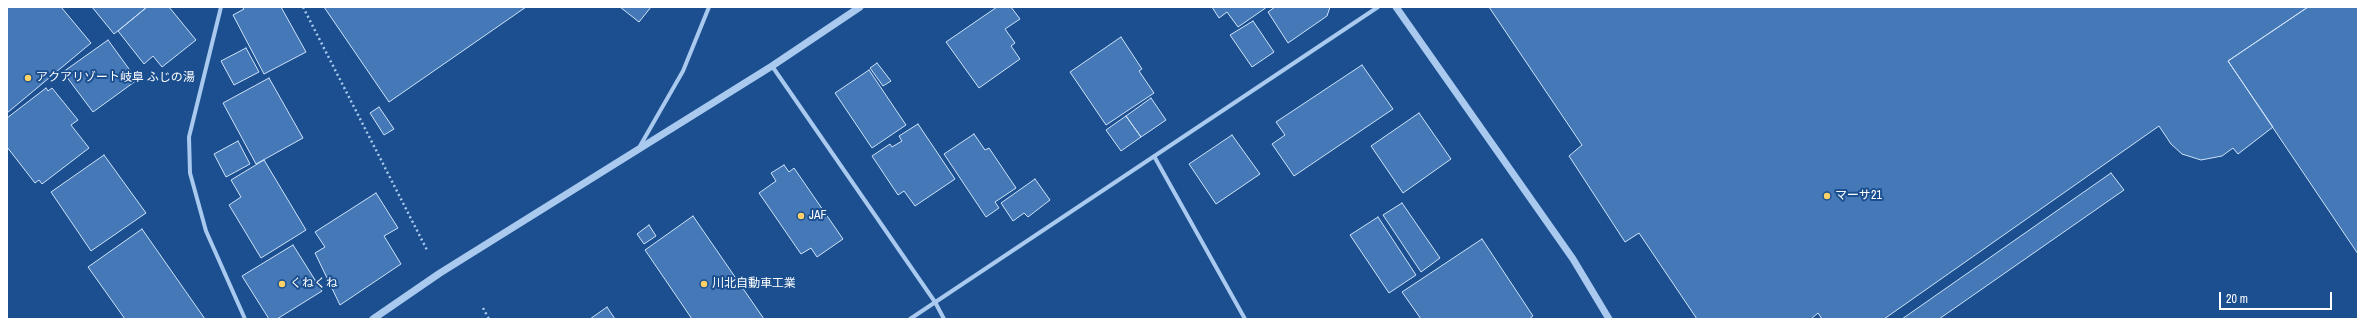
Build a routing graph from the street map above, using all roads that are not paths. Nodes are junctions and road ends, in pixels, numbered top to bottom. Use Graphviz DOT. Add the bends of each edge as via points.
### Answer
graph roads {
  1 [pos="221,7"];
  2 [pos="709,7"];
  3 [pos="860,7"];
  4 [pos="1378,7"];
  5 [pos="1396,7"];
  6 [pos="772,66"];
  7 [pos="638,150"];
  8 [pos="1154,156"];
  9 [pos="935,302"];
  10 [pos="245,319"];
  11 [pos="373,319"];
  12 [pos="910,319"];
  13 [pos="944,319"];
  14 [pos="1246,319"];
  15 [pos="1609,319"];
  1 -- 10 [label="street" via="189,137 190,173 206,231"];
  2 -- 7 [label="street" via="683,71"];
  3 -- 6 [label="street"];
  4 -- 8 [label="street"];
  5 -- 15 [label="street" via="1573,259"];
  6 -- 7 [label="street"];
  6 -- 9 [label="street"];
  7 -- 11 [label="street" via="440,273"];
  8 -- 9 [label="street"];
  8 -- 14 [label="street"];
  9 -- 12 [label="street"];
  9 -- 13 [label="street"];
}
